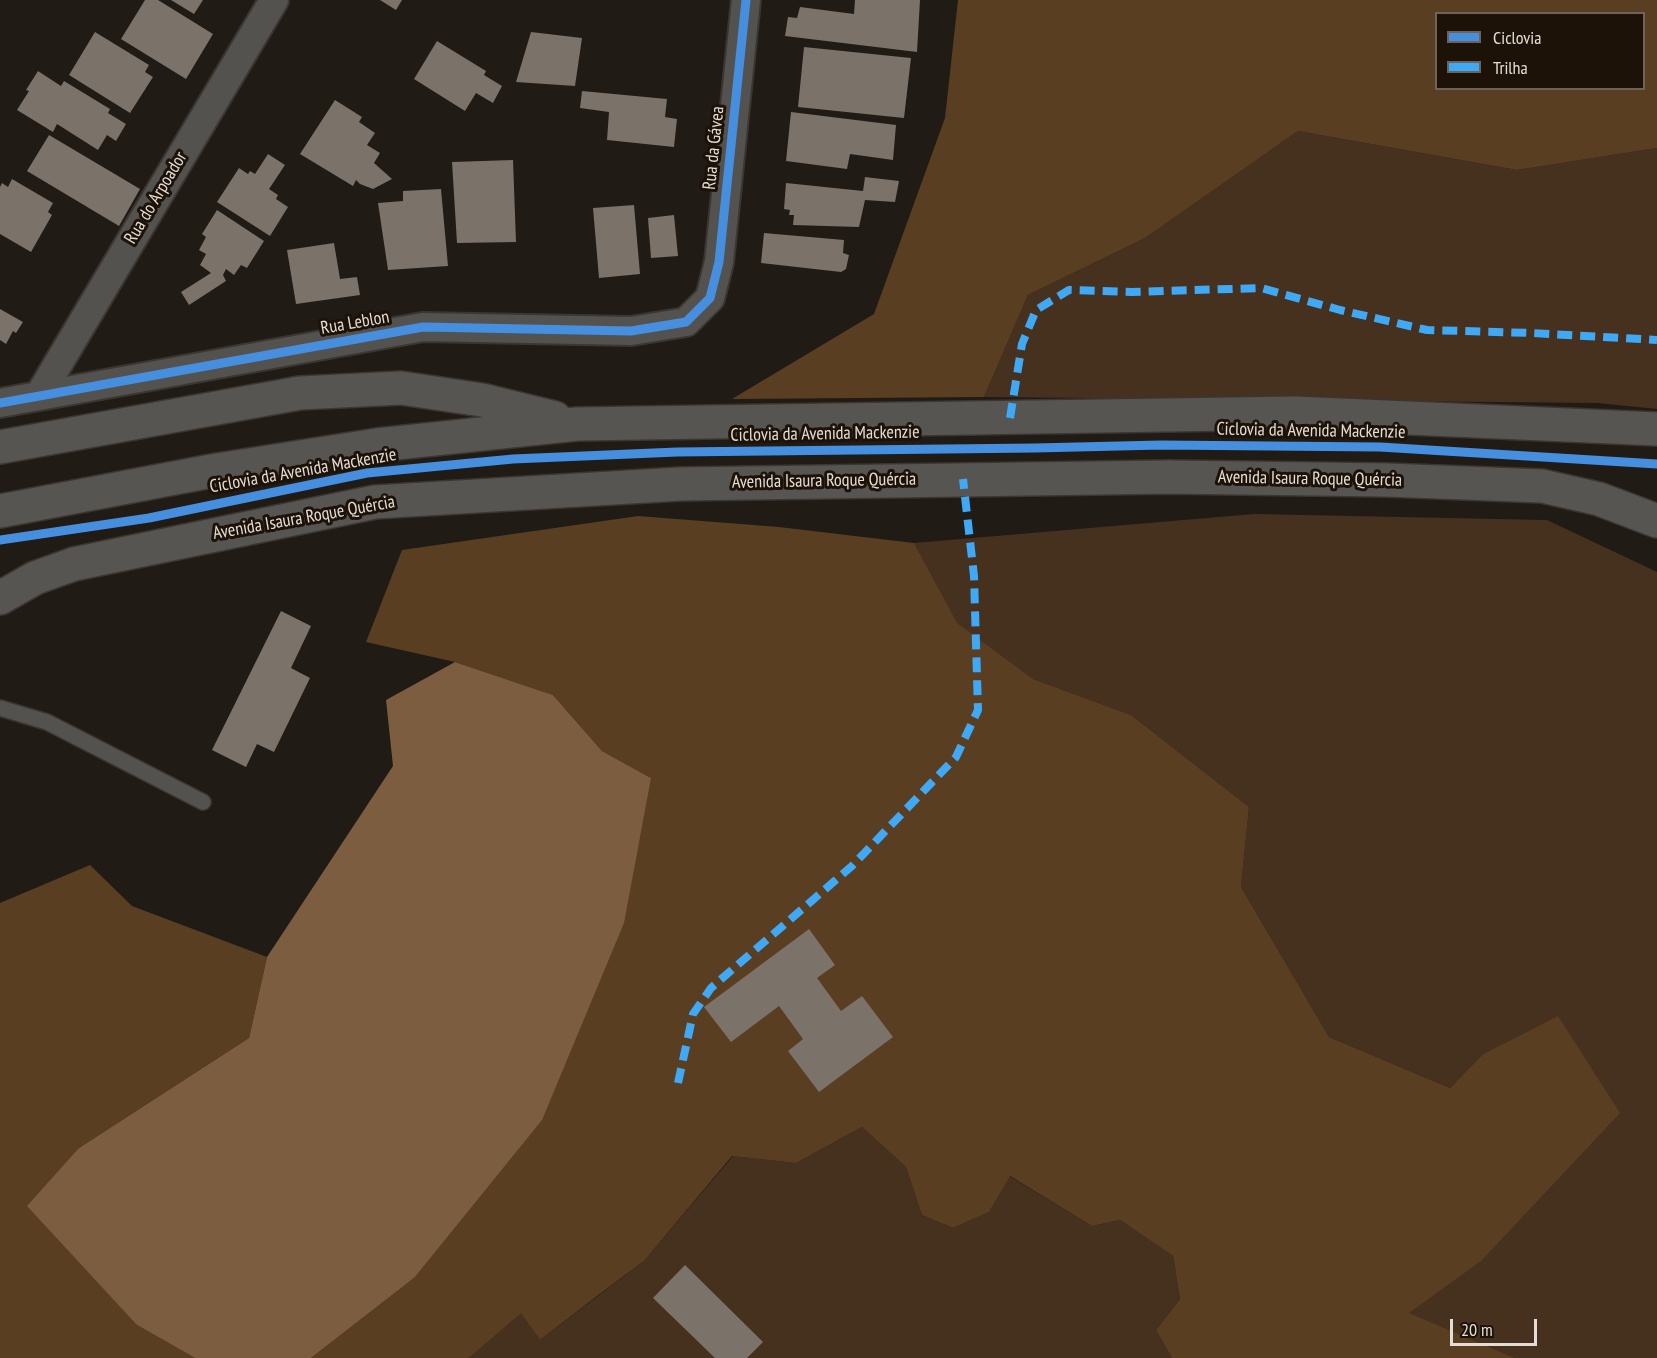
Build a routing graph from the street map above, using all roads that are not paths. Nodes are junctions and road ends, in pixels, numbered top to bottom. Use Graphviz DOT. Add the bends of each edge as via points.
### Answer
graph roads {
  1 [pos="274,0"];
  2 [pos="746,0"];
  3 [pos="710,298"];
  4 [pos="39,396"];
  5 [pos="0,403"];
  6 [pos="577,424"];
  7 [pos="1657,429"];
  8 [pos="0,447"];
  9 [pos="0,511"];
  10 [pos="1657,521"];
  11 [pos="0,598"];
  12 [pos="0,708"];
  13 [pos="203,802"];
  1 -- 4 [label="street, Rua do Arpoador"];
  2 -- 3 [label="street, Rua da Gávea" via="719,262"];
  3 -- 4 [label="street, Rua Leblon" via="686,322 652,328 631,331 423,327"];
  4 -- 5 [label="street, Rua Leblon"];
  6 -- 7 [label="main road" via="1296,413"];
  6 -- 8 [label="main road" via="482,400 400,388 300,393"];
  6 -- 9 [label="main road" via="377,445"];
  10 -- 11 [label="main road, Avenida Isaura Roque Quércia" via="1599,500 1542,486 1399,480 1168,477 680,484 375,502 74,564 35,578"];
  12 -- 13 [label="lane" via="47,722"];
}
